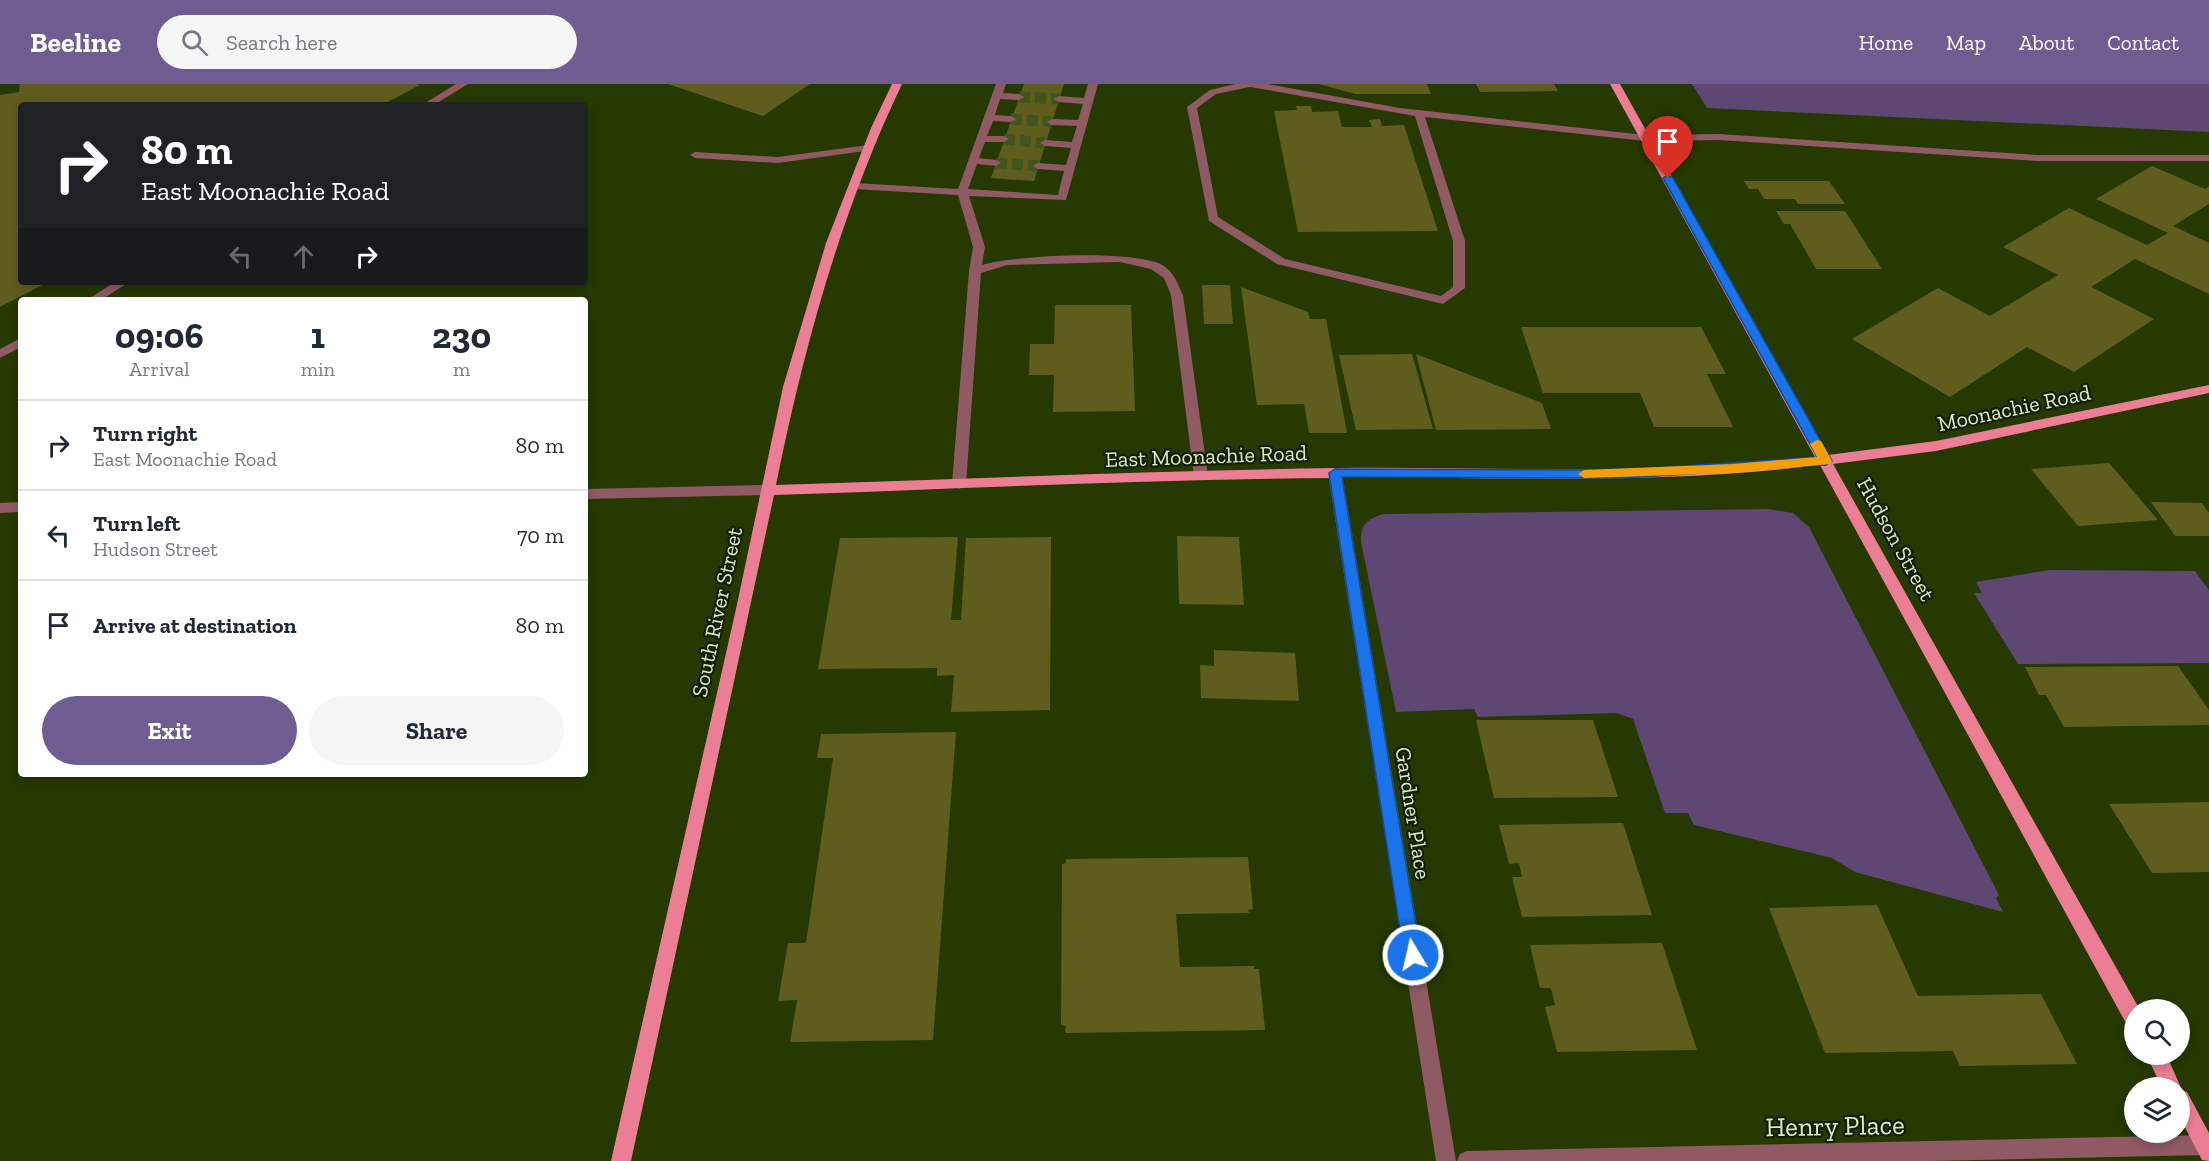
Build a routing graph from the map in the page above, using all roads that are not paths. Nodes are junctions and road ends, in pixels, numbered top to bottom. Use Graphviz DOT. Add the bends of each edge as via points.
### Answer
graph roads {
  1 [pos="463,84"];
  2 [pos="897,84"];
  3 [pos="1001,84"];
  4 [pos="1093,84"];
  5 [pos="1249,84"];
  6 [pos="1616,84"];
  7 [pos="997,96"];
  8 [pos="1019,97"];
  9 [pos="1059,99"];
  10 [pos="1088,101"];
  11 [pos="432,102"];
  12 [pos="1419,113"];
  13 [pos="989,118"];
  14 [pos="1011,119"];
  15 [pos="1052,122"];
  16 [pos="1082,123"];
  17 [pos="1645,138"];
  18 [pos="982,139"];
  19 [pos="1004,139"];
  20 [pos="1045,142"];
  21 [pos="1076,145"];
  22 [pos="868,148"];
  23 [pos="695,154"];
  24 [pos="2209,158"];
  25 [pos="973,161"];
  26 [pos="996,163"];
  27 [pos="1038,166"];
  28 [pos="1070,168"];
  29 [pos="854,186"];
  30 [pos="962,192"];
  31 [pos="975,271"];
  32 [pos="118,285"];
  33 [pos="98,297"];
  34 [pos="18,344"];
  35 [pos="0,354"];
  36 [pos="2209,389"];
  37 [pos="1826,461"];
  38 [pos="1335,473"];
  39 [pos="1201,477"];
  40 [pos="959,484"];
  41 [pos="767,490"];
  42 [pos="588,494"];
  43 [pos="18,507"];
  44 [pos="0,508"];
  45 [pos="2124,1000"];
  46 [pos="2190,1118"];
  47 [pos="2207,1149"];
  48 [pos="1768,1158"];
  49 [pos="621,1161"];
  50 [pos="1446,1161"];
  51 [pos="1467,1161"];
  1 -- 11 [label="street"];
  2 -- 22 [label="main road, South River Street"];
  3 -- 7 [label="street"];
  4 -- 10 [label="street"];
  5 -- 12 [label="street"];
  5 -- 12 [label="street" via="1213,92 1192,107 1213,219 1281,262 1443,300 1459,288 1460,241"];
  6 -- 17 [label="main road, Hudson Street"];
  7 -- 8 [label="street"];
  7 -- 13 [label="street"];
  9 -- 10 [label="street"];
  10 -- 16 [label="street"];
  12 -- 17 [label="street"];
  13 -- 14 [label="street"];
  13 -- 18 [label="street"];
  15 -- 16 [label="street"];
  16 -- 21 [label="street"];
  17 -- 24 [label="street" via="1719,137 2037,158"];
  17 -- 37 [label="main road, Hudson Street"];
  18 -- 19 [label="street"];
  18 -- 25 [label="street"];
  20 -- 21 [label="street"];
  21 -- 28 [label="street"];
  22 -- 23 [label="street" via="778,160"];
  22 -- 29 [label="main road, South River Street"];
  25 -- 26 [label="street"];
  25 -- 30 [label="street"];
  27 -- 28 [label="street"];
  28 -- 30 [label="street" via="1062,198"];
  29 -- 30 [label="street"];
  29 -- 41 [label="main road, South River Street" via="832,243 789,387"];
  30 -- 31 [label="street" via="979,247"];
  31 -- 39 [label="street" via="1006,262 1119,259 1155,266 1169,276 1176,295"];
  31 -- 40 [label="street"];
  32 -- 33 [label="street"];
  34 -- 35 [label="street"];
  36 -- 37 [label="main road, Moonachie Road" via="1935,446"];
  37 -- 38 [label="main road, East Moonachie Road" via="1625,474"];
  37 -- 45 [label="main road, Hudson Street"];
  38 -- 39 [label="main road, East Moonachie Road"];
  38 -- 50 [label="street, Gardner Place"];
  39 -- 40 [label="main road, East Moonachie Road"];
  40 -- 41 [label="main road, East Moonachie Road"];
  41 -- 42 [label="street"];
  41 -- 49 [label="main road, South River Street"];
  43 -- 44 [label="street"];
  46 -- 47 [label="main road"];
  47 -- 48 [label="street, Henry Place"];
  48 -- 51 [label="street, Henry Place"];
}
